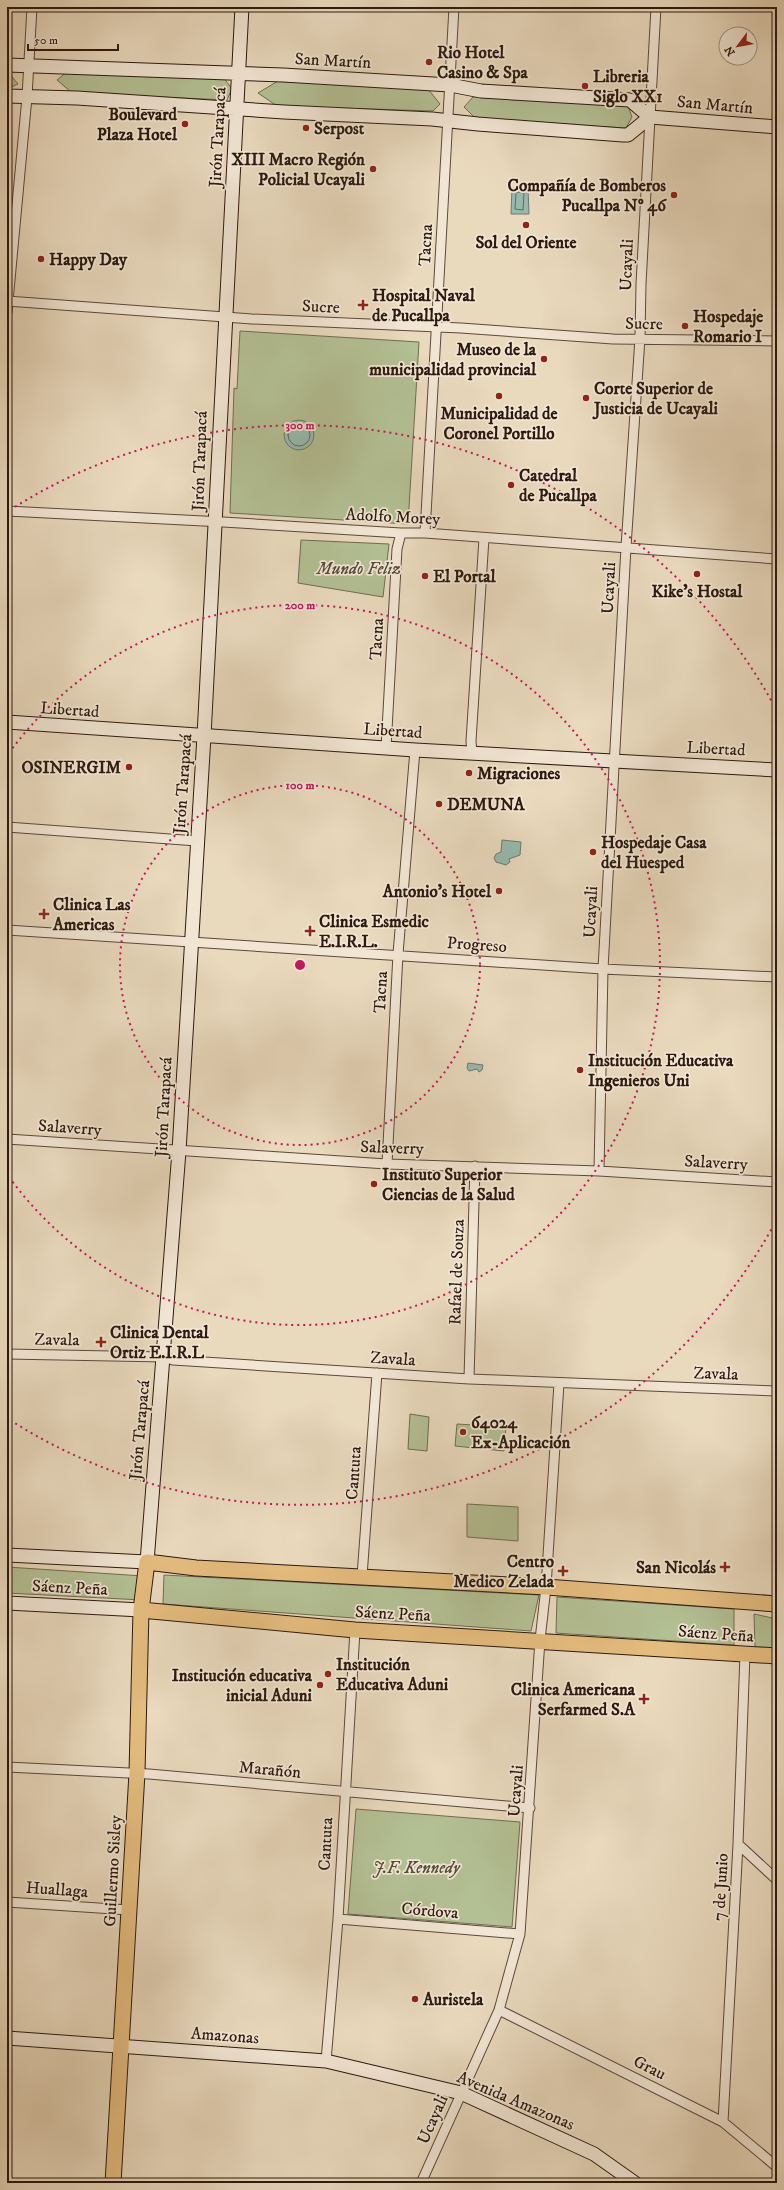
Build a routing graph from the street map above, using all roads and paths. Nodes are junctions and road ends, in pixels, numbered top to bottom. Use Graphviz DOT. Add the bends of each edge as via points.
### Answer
graph roads {
  1 [pos="32,7"];
  2 [pos="242,7"];
  3 [pos="454,7"];
  4 [pos="656,7"];
  5 [pos="7,65"];
  6 [pos="28,65"];
  7 [pos="238,74"];
  8 [pos="450,85"];
  9 [pos="7,96"];
  10 [pos="27,97"];
  11 [pos="237,108"];
  12 [pos="650,117"];
  13 [pos="448,121"];
  14 [pos="777,127"];
  15 [pos="7,301"];
  16 [pos="7,312"];
  17 [pos="224,316"];
  18 [pos="436,327"];
  19 [pos="640,338"];
  20 [pos="777,341"];
  21 [pos="7,512"];
  22 [pos="215,521"];
  23 [pos="401,533"];
  24 [pos="425,533"];
  25 [pos="484,538"];
  26 [pos="626,547"];
  27 [pos="777,559"];
  28 [pos="7,722"];
  29 [pos="204,736"];
  30 [pos="386,748"];
  31 [pos="414,750"];
  32 [pos="472,753"];
  33 [pos="614,761"];
  34 [pos="777,770"];
  35 [pos="7,827"];
  36 [pos="197,841"];
  37 [pos="7,930"];
  38 [pos="191,942"];
  39 [pos="398,954"];
  40 [pos="604,969"];
  41 [pos="777,977"];
  42 [pos="7,1139"];
  43 [pos="179,1151"];
  44 [pos="387,1164"];
  45 [pos="475,1166"];
  46 [pos="599,1171"];
  47 [pos="777,1182"];
  48 [pos="7,1354"];
  49 [pos="164,1357"];
  50 [pos="377,1373"];
  51 [pos="469,1379"];
  52 [pos="559,1383"];
  53 [pos="777,1391"];
  54 [pos="7,1555"];
  55 [pos="147,1562"];
  56 [pos="362,1576"];
  57 [pos="546,1587"];
  58 [pos="7,1603"];
  59 [pos="777,1604"];
  60 [pos="141,1610"];
  61 [pos="355,1630"];
  62 [pos="540,1640"];
  63 [pos="745,1654"];
  64 [pos="777,1656"];
  65 [pos="7,1767"];
  66 [pos="137,1774"];
  67 [pos="344,1792"];
  68 [pos="530,1808"];
  69 [pos="738,1844"];
  70 [pos="777,1880"];
  71 [pos="7,1902"];
  72 [pos="129,1910"];
  73 [pos="338,1919"];
  74 [pos="520,1934"];
  75 [pos="500,2010"];
  76 [pos="7,2038"];
  77 [pos="121,2045"];
  78 [pos="326,2061"];
  79 [pos="461,2093"];
  80 [pos="723,2122"];
  81 [pos="777,2167"];
  82 [pos="113,2183"];
  83 [pos="421,2183"];
  84 [pos="636,2183"];
  1 -- 6 [label="street"];
  2 -- 7 [label="street, Jirón Tarapacá"];
  3 -- 8 [label="street, Tacna"];
  4 -- 12 [label="street, Ucayali"];
  5 -- 6 [label="street, San Martín"];
  6 -- 7 [label="street, San Martín"];
  6 -- 10 [label="street"];
  7 -- 8 [label="street, San Martín"];
  7 -- 11 [label="street, Jirón Tarapacá"];
  8 -- 12 [label="street, San Martín" via="481,91 630,100"];
  8 -- 13 [label="street, Tacna"];
  9 -- 10 [label="street"];
  10 -- 11 [label="street"];
  10 -- 15 [label="street"];
  11 -- 13 [label="street"];
  11 -- 17 [label="street, Jirón Tarapacá"];
  12 -- 13 [label="street" via="628,135"];
  12 -- 14 [label="street, San Martín"];
  12 -- 19 [label="street, Ucayali"];
  13 -- 18 [label="street, Tacna"];
  15 -- 16 [label="street"];
  15 -- 17 [label="street, Sucre"];
  17 -- 18 [label="street, Sucre"];
  17 -- 22 [label="street, Jirón Tarapacá"];
  18 -- 19 [label="street, Sucre" via="613,339"];
  18 -- 24 [label="street, Tacna"];
  19 -- 20 [label="street, Sucre"];
  19 -- 26 [label="street, Ucayali"];
  21 -- 22 [label="street, Adolfo Morey"];
  22 -- 23 [label="street, Adolfo Morey"];
  22 -- 29 [label="street, Jirón Tarapacá"];
  23 -- 24 [label="street, Adolfo Morey"];
  23 -- 30 [label="street, Tacna" via="397,550"];
  24 -- 25 [label="street, Adolfo Morey"];
  25 -- 26 [label="street, Adolfo Morey"];
  25 -- 32 [label="street"];
  26 -- 27 [label="street, Adolfo Morey"];
  26 -- 33 [label="street, Ucayali"];
  28 -- 29 [label="street, Libertad"];
  29 -- 30 [label="street, Libertad"];
  29 -- 36 [label="street, Jirón Tarapacá"];
  30 -- 31 [label="street, Libertad"];
  31 -- 32 [label="street, Libertad"];
  31 -- 39 [label="street, Tacna"];
  32 -- 33 [label="street, Libertad"];
  33 -- 34 [label="street, Libertad"];
  33 -- 40 [label="street, Ucayali"];
  35 -- 36 [label="street"];
  36 -- 38 [label="street, Jirón Tarapacá"];
  37 -- 38 [label="street, Progreso"];
  38 -- 39 [label="street, Progreso"];
  38 -- 43 [label="street, Jirón Tarapacá"];
  39 -- 40 [label="street, Progreso"];
  39 -- 44 [label="street, Tacna"];
  40 -- 41 [label="street, Progreso"];
  40 -- 46 [label="street, Ucayali"];
  42 -- 43 [label="street, Salaverry"];
  43 -- 44 [label="street, Salaverry"];
  43 -- 49 [label="street, Jirón Tarapacá"];
  44 -- 45 [label="street, Salaverry"];
  45 -- 46 [label="street, Salaverry"];
  45 -- 51 [label="street, Rafael de Souza"];
  46 -- 47 [label="street, Salaverry"];
  48 -- 49 [label="street, Zavala"];
  49 -- 50 [label="street, Zavala" via="173,1360"];
  49 -- 55 [label="street, Jirón Tarapacá"];
  50 -- 51 [label="street, Zavala"];
  50 -- 56 [label="street, Cantuta"];
  51 -- 52 [label="street, Zavala"];
  52 -- 53 [label="street, Zavala"];
  52 -- 57 [label="street, Ucayali"];
  54 -- 55 [label="street, Sáenz Peña"];
  55 -- 56 [label="main road, Sáenz Peña" via="196,1568"];
  55 -- 60 [label="main road, Guillermo Sisley"];
  56 -- 57 [label="main road, Sáenz Peña"];
  57 -- 59 [label="main road, Sáenz Peña"];
  57 -- 62 [label="street, Ucayali"];
  58 -- 60 [label="street, Sáenz Peña"];
  60 -- 61 [label="main road, Sáenz Peña"];
  60 -- 66 [label="main road, Guillermo Sisley"];
  61 -- 62 [label="main road, Sáenz Peña"];
  61 -- 67 [label="street, Cantuta"];
  62 -- 63 [label="main road, Sáenz Peña"];
  62 -- 68 [label="street, Ucayali"];
  63 -- 64 [label="main road, Sáenz Peña"];
  63 -- 69 [label="street, 7 de Junio"];
  65 -- 66 [label="street, Marañón"];
  66 -- 67 [label="street, Marañón"];
  66 -- 72 [label="main road, Guillermo Sisley"];
  67 -- 68 [label="street, Marañón"];
  67 -- 73 [label="street, Cantuta"];
  68 -- 74 [label="street, Ucayali"];
  69 -- 70 [label="street"];
  69 -- 80 [label="street, 7 de Junio"];
  71 -- 72 [label="street, Huallaga"];
  72 -- 77 [label="main road, Guillermo Sisley"];
  73 -- 74 [label="street, Córdova"];
  73 -- 78 [label="street, Cantuta"];
  74 -- 75 [label="street, Ucayali"];
  75 -- 79 [label="street, Ucayali"];
  75 -- 80 [label="street, Grau"];
  76 -- 77 [label="street, Amazonas"];
  77 -- 78 [label="street, Amazonas"];
  77 -- 82 [label="main road, Guillermo Sisley"];
  78 -- 79 [label="street, Avenida Amazonas"];
  79 -- 83 [label="street, Ucayali"];
  79 -- 84 [label="street, Avenida Amazonas" via="594,2154"];
  80 -- 81 [label="street, Grau"];
}
